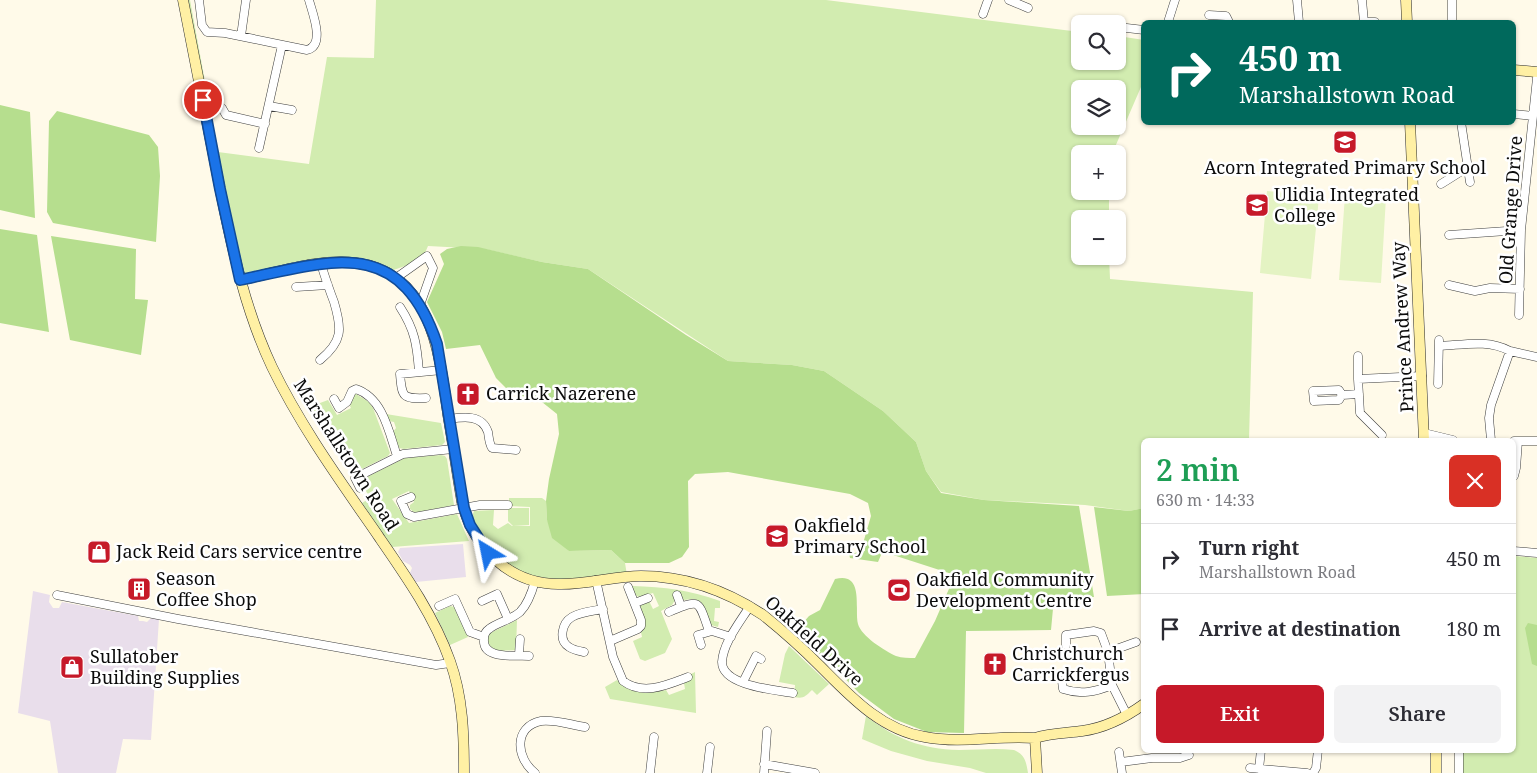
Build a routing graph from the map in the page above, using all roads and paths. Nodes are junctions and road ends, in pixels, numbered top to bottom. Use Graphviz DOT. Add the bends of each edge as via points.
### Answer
graph roads {
  1 [pos="183,0"];
  2 [pos="199,0"];
  3 [pos="246,0"];
  4 [pos="309,0"];
  5 [pos="988,0"];
  6 [pos="1009,0"];
  7 [pos="1175,0"];
  8 [pos="1297,0"];
  9 [pos="1362,0"];
  10 [pos="1406,0"];
  11 [pos="1452,0"];
  12 [pos="1028,8"];
  13 [pos="983,14"];
  14 [pos="1210,15"];
  15 [pos="1169,20"];
  16 [pos="1228,20"];
  17 [pos="1299,20"];
  18 [pos="1368,20"];
  19 [pos="1407,20"];
  20 [pos="1452,20"];
  21 [pos="1126,28"];
  22 [pos="1141,30"];
  23 [pos="241,36"];
  24 [pos="282,45"];
  25 [pos="1516,70"];
  26 [pos="1537,72"];
  27 [pos="1537,78"];
  28 [pos="269,106"];
  29 [pos="222,108"];
  30 [pos="292,110"];
  31 [pos="1516,114"];
  32 [pos="1533,116"];
  33 [pos="265,124"];
  34 [pos="1410,125"];
  35 [pos="1461,125"];
  36 [pos="259,148"];
  37 [pos="1468,167"];
  38 [pos="1470,182"];
  39 [pos="1441,184"];
  40 [pos="1521,230"];
  41 [pos="1449,235"];
  42 [pos="321,264"];
  43 [pos="304,277"];
  44 [pos="396,278"];
  45 [pos="240,280"];
  46 [pos="328,285"];
  47 [pos="1450,285"];
  48 [pos="306,286"];
  49 [pos="296,287"];
  50 [pos="1520,290"];
  51 [pos="420,305"];
  52 [pos="400,307"];
  53 [pos="1519,315"];
  54 [pos="1510,351"];
  55 [pos="1358,356"];
  56 [pos="1537,357"];
  57 [pos="320,360"];
  58 [pos="442,370"];
  59 [pos="418,372"];
  60 [pos="1422,376"];
  61 [pos="1358,379"];
  62 [pos="1438,384"];
  63 [pos="1359,394"];
  64 [pos="1342,395"];
  65 [pos="426,398"];
  66 [pos="334,399"];
  67 [pos="449,420"];
  68 [pos="1382,434"];
  69 [pos="1424,436"];
  70 [pos="1438,438"];
  71 [pos="1490,438"];
  72 [pos="1516,441"];
  73 [pos="1537,441"];
  74 [pos="453,449"];
  75 [pos="516,450"];
  76 [pos="397,456"];
  77 [pos="1516,468"];
  78 [pos="360,488"];
  79 [pos="410,497"];
  80 [pos="508,505"];
  81 [pos="464,508"];
  82 [pos="1516,551"];
  83 [pos="1537,553"];
  84 [pos="596,580"];
  85 [pos="535,581"];
  86 [pos="628,587"];
  87 [pos="57,595"];
  88 [pos="677,595"];
  89 [pos="648,598"];
  90 [pos="482,600"];
  91 [pos="635,603"];
  92 [pos="439,606"];
  93 [pos="681,606"];
  94 [pos="750,606"];
  95 [pos="603,609"];
  96 [pos="669,612"];
  97 [pos="508,619"];
  98 [pos="709,631"];
  99 [pos="484,637"];
  100 [pos="731,637"];
  101 [pos="520,639"];
  102 [pos="610,641"];
  103 [pos="1136,642"];
  104 [pos="701,644"];
  105 [pos="1066,644"];
  106 [pos="584,652"];
  107 [pos="1108,652"];
  108 [pos="519,655"];
  109 [pos="529,656"];
  110 [pos="756,656"];
  111 [pos="450,663"];
  112 [pos="688,677"];
  113 [pos="743,682"];
  114 [pos="1112,684"];
  115 [pos="793,693"];
  116 [pos="1064,697"];
  117 [pos="1141,708"];
  118 [pos="1127,715"];
  119 [pos="585,727"];
  120 [pos="767,732"];
  121 [pos="654,737"];
  122 [pos="1035,738"];
  123 [pos="710,747"];
  124 [pos="1119,752"];
  125 [pos="1261,753"];
  126 [pos="1318,753"];
  127 [pos="1436,753"];
  128 [pos="1459,753"];
  129 [pos="1151,754"];
  130 [pos="1189,756"];
  131 [pos="1121,762"];
  132 [pos="764,764"];
  133 [pos="1250,768"];
  134 [pos="1259,769"];
  135 [pos="464,773"];
  136 [pos="535,773"];
  137 [pos="650,773"];
  138 [pos="707,773"];
  139 [pos="764,773"];
  140 [pos="816,773"];
  141 [pos="1037,773"];
  142 [pos="1122,773"];
  143 [pos="1308,773"];
  144 [pos="1313,773"];
  145 [pos="1436,773"];
  146 [pos="1459,773"];
  1 -- 45 [label="street, Marshallstown Road"];
  2 -- 23 [label="street" via="205,30"];
  3 -- 23 [label="street"];
  4 -- 24 [label="street" via="316,22 314,46 307,50"];
  5 -- 13 [label="street"];
  6 -- 12 [label="street"];
  7 -- 15 [label="street"];
  8 -- 17 [label="street"];
  9 -- 18 [label="street"];
  10 -- 19 [label="street"];
  11 -- 20 [label="street"];
  14 -- 16 [label="street" via="1226,16"];
  21 -- 22 [label="street"];
  23 -- 24 [label="street"];
  24 -- 28 [label="street"];
  25 -- 26 [label="street"];
  27 -- 32 [label="street, Old Grange Drive"];
  28 -- 30 [label="street"];
  28 -- 33 [label="street"];
  29 -- 33 [label="street" via="226,115"];
  31 -- 32 [label="street"];
  32 -- 40 [label="street, Old Grange Drive"];
  33 -- 36 [label="street"];
  34 -- 60 [label="street, Prince Andrew Way"];
  35 -- 37 [label="street"];
  37 -- 38 [label="street"];
  37 -- 39 [label="street"];
  40 -- 41 [label="street"];
  40 -- 50 [label="street, Old Grange Drive"];
  42 -- 44 [label="street, Oakfield Drive" via="366,265"];
  42 -- 45 [label="street, Oakfield Drive"];
  42 -- 46 [label="street"];
  43 -- 48 [label="street"];
  44 -- 51 [label="street, Oakfield Drive"];
  44 -- 51 [label="street" via="427,256 433,268"];
  45 -- 111 [label="street, Marshallstown Road" via="271,366 290,402 412,586 431,618"];
  46 -- 48 [label="street"];
  46 -- 57 [label="street" via="340,331 333,348"];
  47 -- 50 [label="street" via="1475,291 1490,288"];
  48 -- 49 [label="street"];
  50 -- 53 [label="street, Old Grange Drive"];
  51 -- 58 [label="street, Oakfield Drive" via="431,326"];
  52 -- 59 [label="street" via="416,342"];
  54 -- 56 [label="street"];
  54 -- 62 [label="street" via="1482,342 1439,343"];
  54 -- 71 [label="street" via="1491,405"];
  55 -- 61 [label="street"];
  58 -- 59 [label="street"];
  58 -- 67 [label="street, Oakfield Drive"];
  59 -- 65 [label="street" via="400,374 402,392 406,398"];
  60 -- 61 [label="street"];
  60 -- 69 [label="street, Prince Andrew Way"];
  61 -- 63 [label="street"];
  63 -- 64 [label="street"];
  63 -- 68 [label="street" via="1360,413"];
  66 -- 76 [label="street" via="339,408 356,389 373,400 382,413"];
  67 -- 74 [label="street, Oakfield Drive"];
  67 -- 75 [label="street" via="475,419 486,428 492,448"];
  69 -- 70 [label="street"];
  72 -- 73 [label="street"];
  72 -- 77 [label="street"];
  74 -- 76 [label="street"];
  74 -- 81 [label="street, Oakfield Drive"];
  76 -- 78 [label="street" via="356,478"];
  79 -- 81 [label="street" via="401,501 412,517"];
  80 -- 81 [label="street"];
  81 -- 85 [label="street, Oakfield Drive" via="475,536 492,557 513,572"];
  82 -- 83 [label="street"];
  84 -- 85 [label="street, Oakfield Drive" via="558,584"];
  84 -- 94 [label="street, Oakfield Drive" via="642,576 670,578 709,587"];
  84 -- 95 [label="street"];
  85 -- 97 [label="street" via="523,608"];
  86 -- 91 [label="street"];
  87 -- 111 [label="street" via="436,665"];
  88 -- 93 [label="street"];
  89 -- 91 [label="street"];
  90 -- 97 [label="street" via="497,594"];
  91 -- 102 [label="street" via="641,626"];
  92 -- 99 [label="street" via="455,599 470,632"];
  93 -- 96 [label="street"];
  93 -- 98 [label="street" via="691,602 699,605"];
  94 -- 100 [label="street"];
  94 -- 122 [label="street, Oakfield Drive" via="782,631 867,710 907,734 965,741"];
  95 -- 102 [label="street"];
  95 -- 106 [label="street" via="578,614 568,620 563,629 566,645"];
  97 -- 99 [label="street" via="489,629"];
  98 -- 100 [label="street"];
  98 -- 104 [label="street" via="698,635"];
  99 -- 108 [label="street" via="485,647 490,652"];
  100 -- 113 [label="street" via="723,667 728,675"];
  101 -- 108 [label="street"];
  102 -- 112 [label="street" via="621,679 631,686 652,688"];
  103 -- 107 [label="street"];
  105 -- 107 [label="street" via="1066,635 1098,631 1104,636"];
  107 -- 114 [label="street"];
  108 -- 109 [label="street"];
  110 -- 113 [label="street"];
  111 -- 135 [label="street, Marshallstown Road" via="461,708"];
  113 -- 115 [label="street"];
  114 -- 116 [label="street" via="1085,693 1073,692 1063,685"];
  114 -- 118 [label="street"];
  117 -- 118 [label="street, Oakfield Drive"];
  118 -- 122 [label="street, Oakfield Drive" via="1100,728"];
  119 -- 136 [label="street" via="545,721 530,726 522,738 520,751 526,765"];
  120 -- 132 [label="street"];
  121 -- 137 [label="street"];
  122 -- 141 [label="street"];
  123 -- 138 [label="street"];
  124 -- 131 [label="street"];
  125 -- 134 [label="street"];
  126 -- 144 [label="street"];
  127 -- 145 [label="street"];
  128 -- 146 [label="street"];
  129 -- 130 [label="street"];
  129 -- 131 [label="street"];
  131 -- 142 [label="street"];
  132 -- 139 [label="street"];
  132 -- 140 [label="street"];
  133 -- 134 [label="street"];
  134 -- 143 [label="street"];
}
